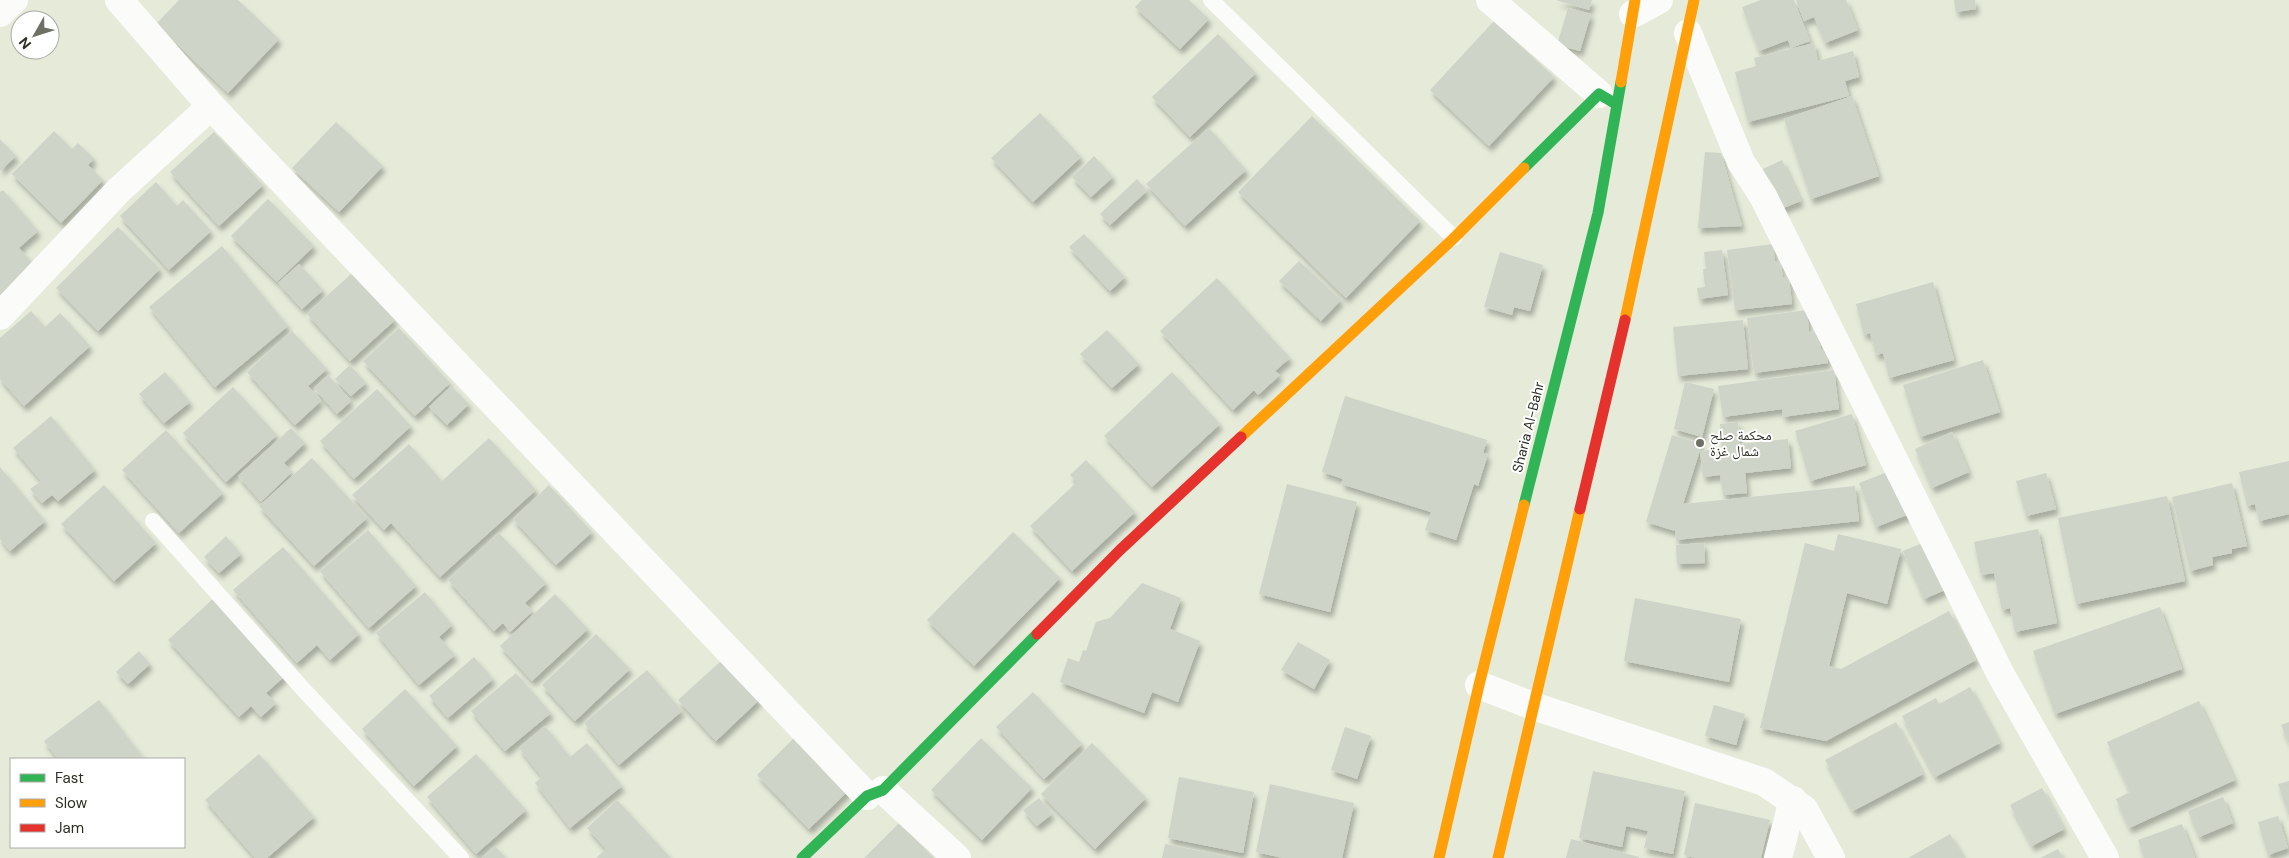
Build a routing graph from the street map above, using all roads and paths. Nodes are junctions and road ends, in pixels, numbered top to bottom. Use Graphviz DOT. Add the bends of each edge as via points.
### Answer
graph roads {
  1 [pos="14,0"];
  2 [pos="119,0"];
  3 [pos="1211,0"];
  4 [pos="1490,0"];
  5 [pos="1659,0"];
  6 [pos="1694,0"];
  7 [pos="1634,7"];
  8 [pos="0,13"];
  9 [pos="1688,33"];
  10 [pos="1608,99"];
  11 [pos="210,106"];
  12 [pos="1454,238"];
  13 [pos="0,316"];
  14 [pos="153,521"];
  15 [pos="1479,685"];
  16 [pos="1533,706"];
  17 [pos="874,793"];
  18 [pos="1793,800"];
  19 [pos="461,858"];
  20 [pos="802,858"];
  21 [pos="957,858"];
  22 [pos="1439,858"];
  23 [pos="1498,858"];
  24 [pos="1778,858"];
  25 [pos="1830,858"];
  26 [pos="2105,858"];
  1 -- 8 [label="street"];
  2 -- 11 [label="street"];
  3 -- 12 [label="lane"];
  4 -- 10 [label="street"];
  5 -- 7 [label="street"];
  6 -- 9 [label="main road"];
  7 -- 10 [label="main road, Sharia Al-Bahr"];
  9 -- 16 [label="main road" via="1645,233"];
  9 -- 26 [label="street" via="1741,162 1763,196 2001,675"];
  10 -- 12 [label="main road"];
  10 -- 15 [label="main road, Sharia Al-Bahr" via="1598,213"];
  11 -- 13 [label="street" via="119,190"];
  11 -- 17 [label="street"];
  12 -- 17 [label="main road" via="1120,550"];
  14 -- 19 [label="lane" via="302,688"];
  15 -- 16 [label="street"];
  15 -- 22 [label="main road, Sharia Al-Bahr"];
  16 -- 18 [label="street" via="1764,782"];
  16 -- 23 [label="main road"];
  17 -- 20 [label="main road"];
  17 -- 21 [label="street"];
  18 -- 24 [label="street"];
  18 -- 25 [label="street" via="1804,809"];
}
